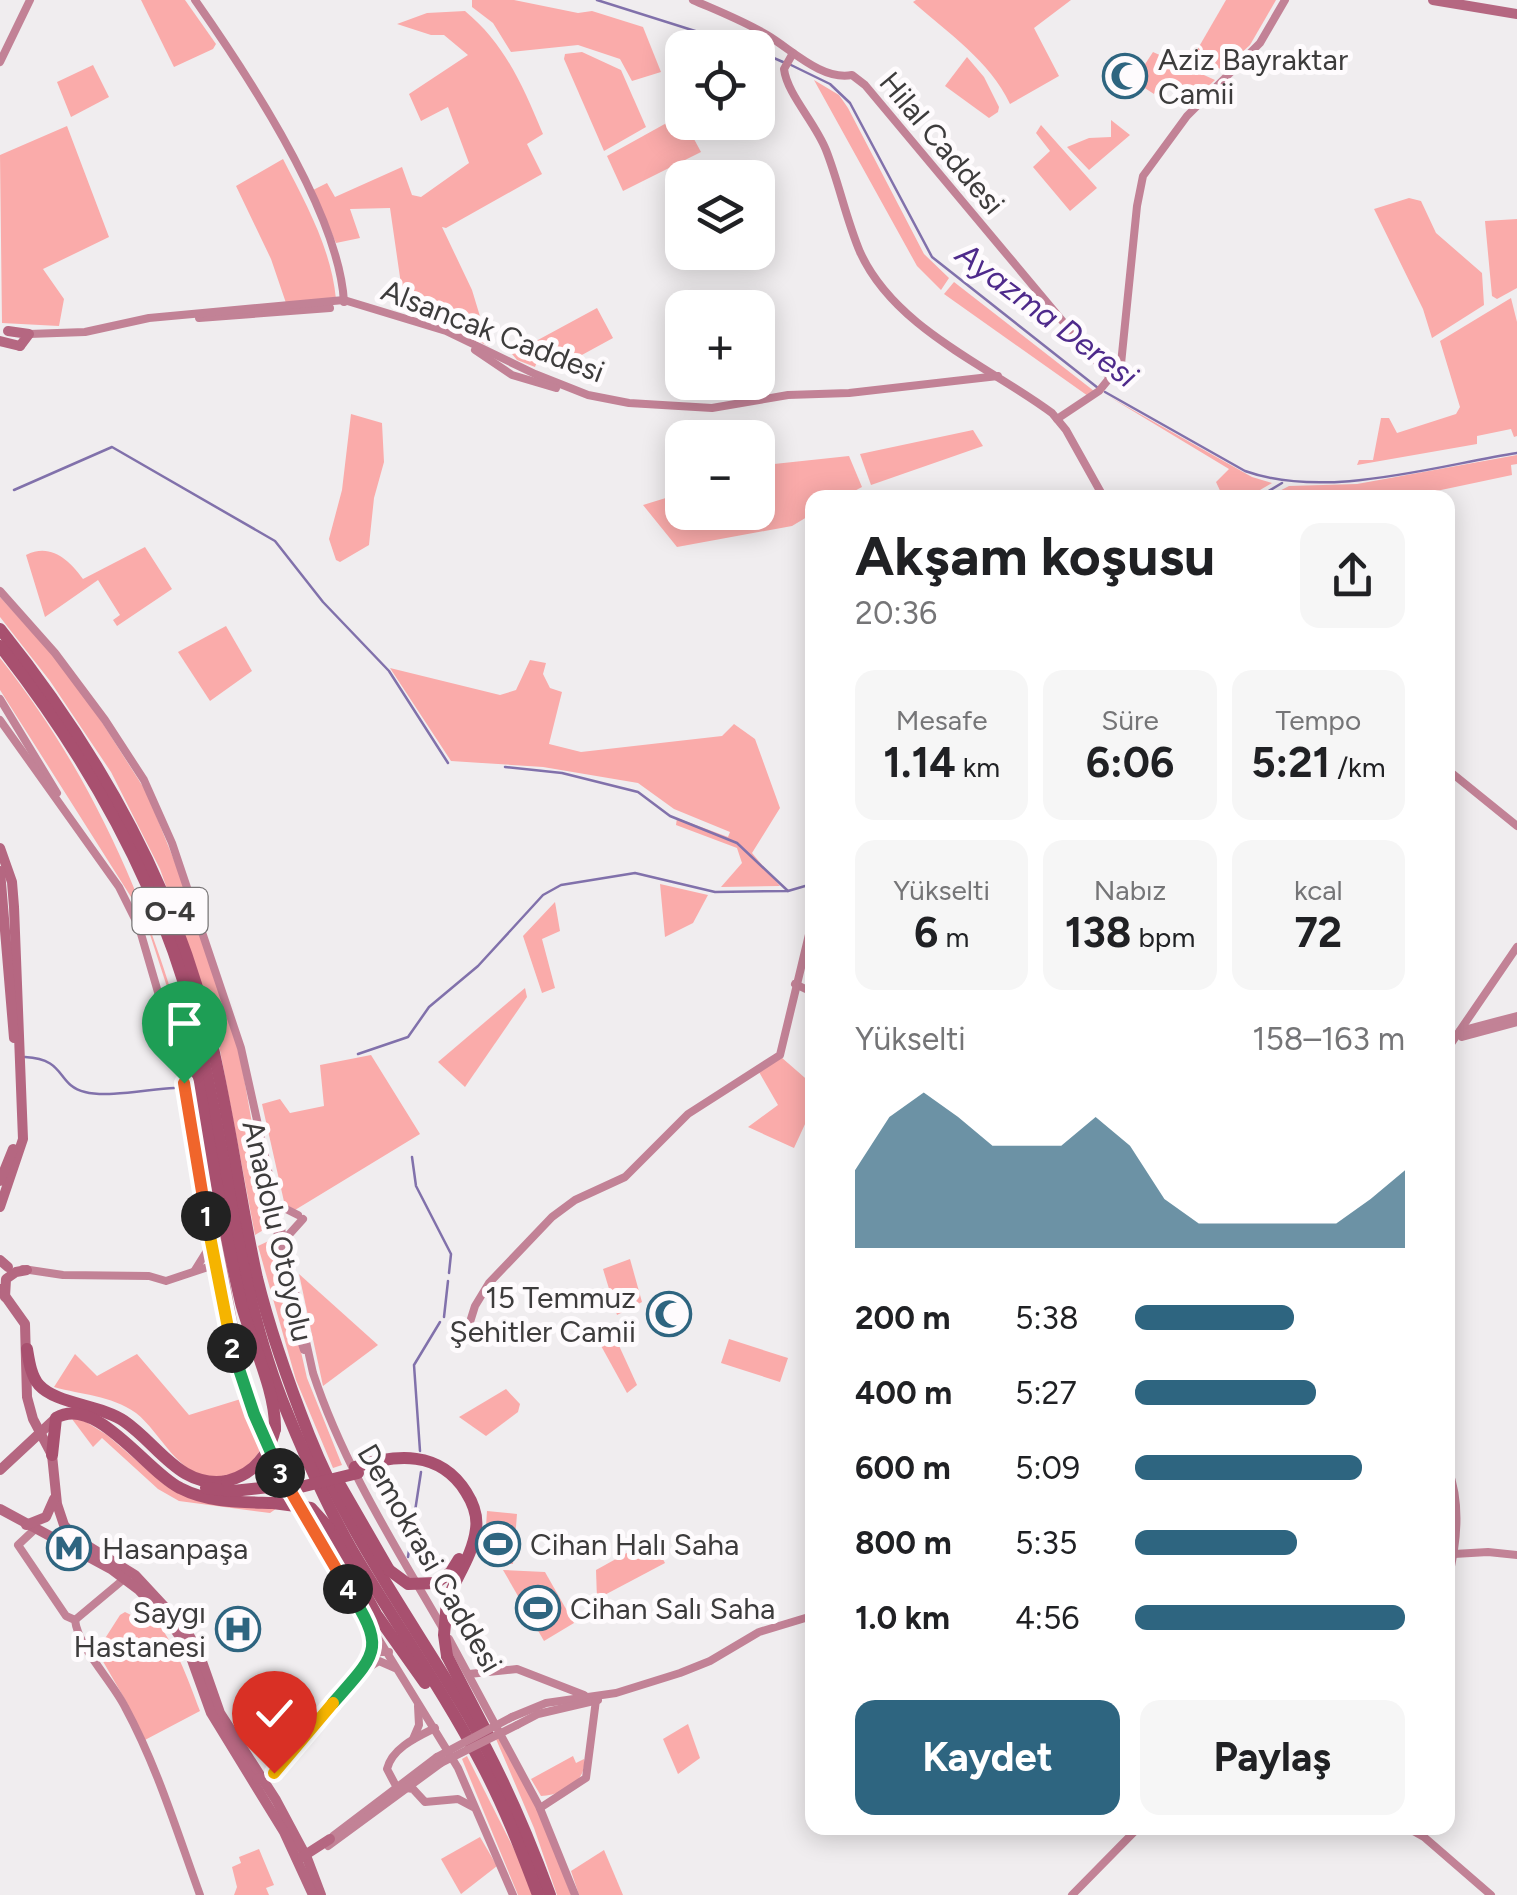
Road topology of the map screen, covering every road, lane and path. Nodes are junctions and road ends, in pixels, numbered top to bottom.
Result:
1 (30, 0) edge
2 (193, 0) edge
3 (694, 0) edge
4 (1282, 0) edge
5 (1433, 0) edge
6 (1475, 0) edge
7 (1517, 10) edge
8 (793, 52) junction
9 (0, 62) edge
10 (342, 303) junction
11 (4, 328) edge
12 (30, 334) junction
13 (0, 341) edge
14 (20, 346) junction
15 (514, 365) junction
16 (512, 375) junction
17 (998, 376) junction
18 (534, 378) junction
19 (1111, 379) junction
20 (1057, 419) junction
21 (1099, 490) edge
22 (0, 592) edge
23 (0, 628) edge
24 (0, 646) edge
25 (0, 698) edge
26 (0, 720) edge
27 (1455, 776) edge
28 (72, 820) junction
29 (1517, 826) edge
30 (0, 848) edge
31 (1, 880) edge
32 (805, 948) edge
33 (1517, 948) edge
34 (1517, 956) edge
35 (154, 977) junction
36 (795, 984) junction
37 (805, 989) edge
38 (1517, 1019) edge
39 (0, 1027) edge
40 (17, 1028) junction
41 (1463, 1033) junction
42 (1455, 1043) edge
43 (256, 1105) junction
44 (20, 1122) junction
45 (0, 1181) edge
46 (278, 1204) junction
47 (0, 1207) edge
48 (284, 1235) junction
49 (237, 1236) junction
50 (210, 1246) junction
51 (242, 1259) junction
52 (213, 1262) junction
53 (3, 1265) edge
54 (28, 1270) junction
55 (195, 1271) junction
56 (219, 1287) junction
57 (2, 1298) edge
58 (268, 1318) junction
59 (465, 1338) dead end
60 (27, 1343) junction
61 (313, 1373) junction
62 (56, 1418) junction
63 (269, 1431) junction
64 (40, 1434) junction
65 (52, 1455) junction
66 (0, 1470) edge
67 (356, 1470) junction
68 (180, 1472) junction
69 (56, 1488) junction
70 (277, 1494) junction
71 (1455, 1499) edge
72 (0, 1509) edge
73 (29, 1527) junction
74 (1455, 1528) edge
75 (1455, 1554) edge
76 (1517, 1556) edge
77 (124, 1579) junction
78 (75, 1620) junction
79 (805, 1620) edge
80 (370, 1623) junction
81 (183, 1633) junction
82 (387, 1650) junction
83 (452, 1656) junction
84 (369, 1659) junction
85 (485, 1672) junction
86 (401, 1673) junction
87 (356, 1675) junction
88 (470, 1676) junction
89 (560, 1687) junction
90 (480, 1692) junction
91 (415, 1697) junction
92 (565, 1700) junction
93 (589, 1700) junction
94 (514, 1721) junction
95 (435, 1728) junction
96 (413, 1739) junction
97 (442, 1740) junction
98 (439, 1760) junction
99 (460, 1772) junction
100 (274, 1773) joint
101 (417, 1780) junction
102 (260, 1781) junction
103 (402, 1787) junction
104 (468, 1790) junction
105 (533, 1793) junction
106 (452, 1797) junction
107 (556, 1799) junction
108 (540, 1807) junction
109 (477, 1810) junction
110 (549, 1826) junction
111 (1131, 1835) edge
112 (1418, 1835) edge
113 (1430, 1835) edge
114 (330, 1838) joint
115 (1429, 1842) junction
116 (520, 1847) junction
117 (300, 1854) junction
118 (200, 1895) edge
119 (312, 1895) edge
120 (321, 1895) edge
121 (512, 1895) edge
122 (538, 1895) edge
123 (551, 1895) edge
124 (575, 1895) edge
125 (1072, 1895) edge
126 (1491, 1895) edge

1 - 9 street
2 - 10 street
3 - 8 street, Hilal Caddesi
4 - 19 street
5 - 7 main road
6 - 7 main road
8 - 17 street
8 - 19 street, Hilal Caddesi
10 - 12 street, Alsancak Caddesi
10 - 15 street, Alsancak Caddesi
10 - 16 street, Alsancak Caddesi
11 - 12 main road
11 - 14 main road
12 - 14 main road
13 - 14 main road
15 - 16 street
15 - 18 street, Alsancak Caddesi
16 - 18 street, Alsancak Caddesi
17 - 18 street, Alsancak Caddesi
17 - 20 street
19 - 20 street
20 - 21 street
22 - 43 street
23 - 49 highway, Anadolu Otoyolu / O-4
24 - 49 highway, Anadolu Otoyolu / O-4
25 - 28 street
26 - 28 street
27 - 29 street
28 - 35 street
30 - 40 main road
31 - 40 main road
32 - 36 street
33 - 41 street
34 - 41 street
35 - 50 street
35 - 63 street
36 - 37 street
36 - 59 street
38 - 41 street
39 - 40 street
40 - 44 main road
41 - 42 street
43 - 46 street, Demokrasi Caddesi
43 - 61 street
44 - 45 main road
44 - 47 main road
46 - 48 street, Demokrasi Caddesi
46 - 48 street
48 - 61 street, Demokrasi Caddesi
49 - 51 highway, Anadolu Otoyolu / O-4
50 - 52 street
50 - 55 street
51 - 58 highway, Anadolu Otoyolu / O-4
51 - 63 highway
51 - 116 highway, Anadolu Otoyolu / O-4
52 - 55 street
52 - 56 street
53 - 54 street
54 - 55 street
54 - 57 main road
55 - 56 street
56 - 63 street
57 - 60 main road
58 - 67 highway, bridge
58 - 123 highway, Anadolu Otoyolu / O-4
60 - 64 main road
60 - 68 highway
61 - 83 street, Demokrasi Caddesi
62 - 64 main road
62 - 65 highway
62 - 70 highway
63 - 68 highway, bridge
63 - 80 street
64 - 65 main road
64 - 66 main road
65 - 69 main road
67 - 70 highway, bridge
67 - 83 highway, bridge
68 - 70 highway
69 - 73 main road
69 - 81 main road
70 - 116 highway, bridge
71 - 74 street
72 - 73 main road
73 - 77 main road
73 - 78 street
75 - 76 street
77 - 78 street
77 - 81 main road
78 - 118 street
79 - 93 street
80 - 82 street
80 - 84 street
81 - 102 main road
82 - 84 street
82 - 86 street
82 - 95 street
83 - 85 street
83 - 88 street, Demokrasi Caddesi
83 - 123 highway
84 - 87 street
85 - 88 street
85 - 89 street
85 - 90 street
86 - 87 street
86 - 91 street
87 - 100 street
88 - 90 street, Demokrasi Caddesi
89 - 92 street
89 - 93 street
90 - 105 street, Demokrasi Caddesi
91 - 95 street
91 - 96 street
92 - 93 street
92 - 94 street
93 - 94 street
93 - 107 street
94 - 98 street, bridge
95 - 96 street
95 - 97 street
96 - 97 street
96 - 103 street
97 - 99 street
98 - 101 street
98 - 103 street
99 - 104 street
99 - 106 street
100 - 102 main road
101 - 103 street
101 - 106 street
102 - 117 main road
102 - 117 main road
103 - 106 street
103 - 114 street
103 - 117 street
104 - 106 street
104 - 109 street
105 - 107 street
105 - 108 street, Demokrasi Caddesi
106 - 109 street
107 - 108 street
107 - 110 street
108 - 110 street, Demokrasi Caddesi
109 - 121 street
110 - 124 street, Demokrasi Caddesi
111 - 125 street
112 - 115 street
113 - 115 street
114 - 117 main road
115 - 126 street
116 - 122 highway, Anadolu Otoyolu / O-4
117 - 119 main road
117 - 120 main road

